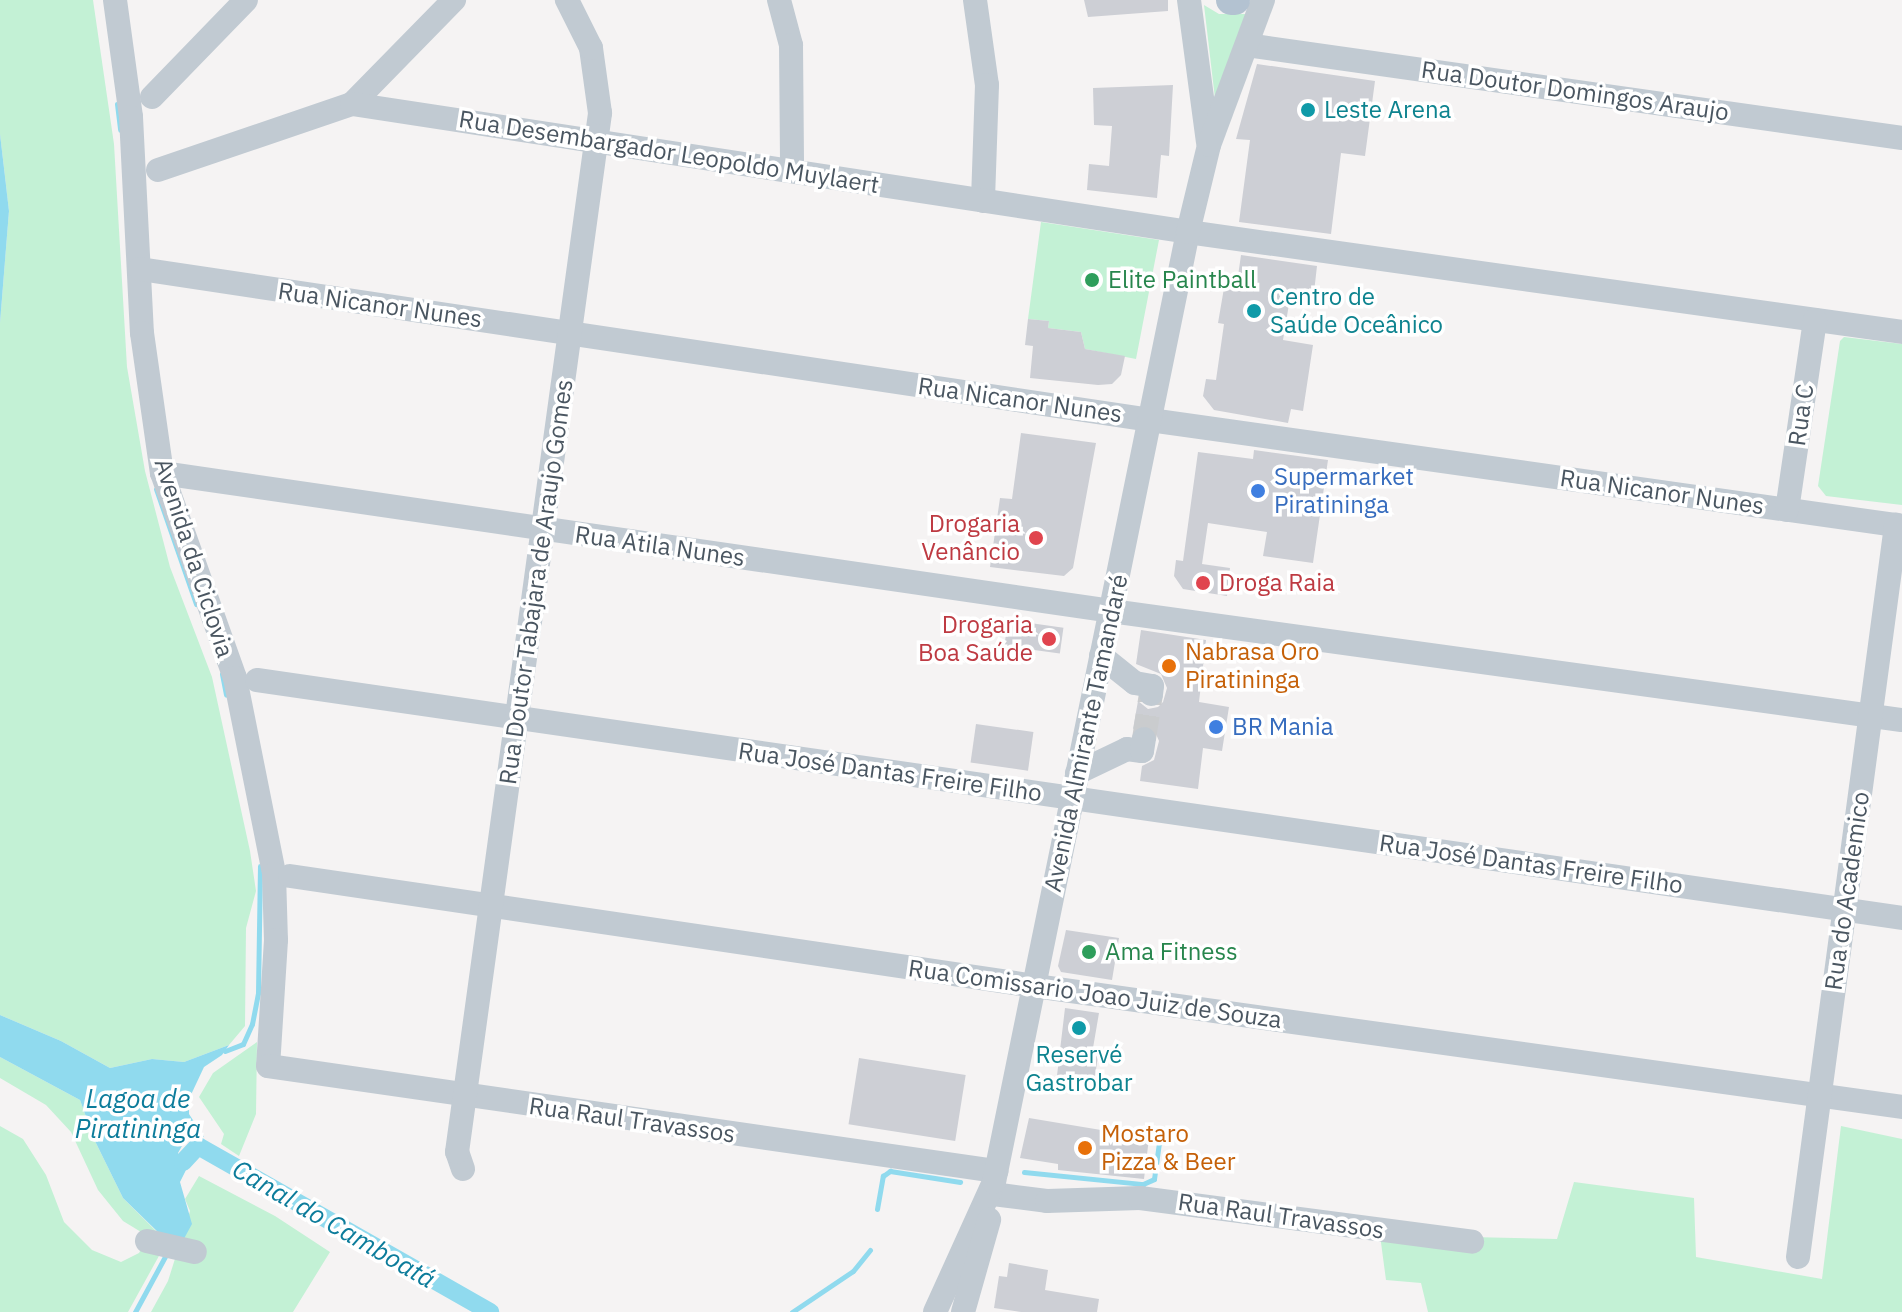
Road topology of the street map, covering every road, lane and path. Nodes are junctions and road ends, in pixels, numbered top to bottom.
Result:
1 (115, 0) edge
2 (246, 0) edge
3 (454, 0) edge
4 (567, 0) edge
5 (779, 0) edge
6 (975, 0) edge
7 (1189, 0) edge
8 (1263, 0) edge
9 (1247, 45) junction
10 (152, 97) dead end
11 (352, 104) junction
12 (1902, 138) edge
13 (596, 141) junction
14 (1209, 145) junction
15 (158, 170) dead end
16 (792, 171) junction
17 (983, 201) junction
18 (1188, 232) junction
19 (140, 269) junction
20 (1815, 320) junction
21 (1902, 332) edge
22 (570, 333) junction
23 (1150, 420) junction
24 (162, 473) junction
25 (1787, 510) junction
26 (1899, 526) edge
27 (543, 528) junction
28 (1111, 611) junction
29 (1101, 656) junction
30 (257, 680) dead end
31 (1151, 694) dead end
32 (1871, 715) junction
33 (517, 718) junction
34 (1902, 720) edge
35 (1144, 739) dead end
36 (1077, 773) junction
37 (1072, 798) junction
38 (290, 876) dead end
39 (491, 906) junction
40 (1845, 909) junction
41 (1902, 918) edge
42 (1035, 986) junction
43 (268, 1066) joint
44 (1820, 1095) junction
45 (465, 1096) junction
46 (1902, 1107) edge
47 (463, 1169) dead end
48 (994, 1182) junction
49 (1472, 1242) dead end
50 (1798, 1257) dead end
51 (918, 1312) edge
52 (935, 1312) edge
53 (963, 1312) edge

1 - 19 street, Avenida da Ciclovia
2 - 10 street
3 - 11 street
4 - 13 street, Rua Doutor Tabajara de Araujo Gomes
5 - 16 street
6 - 17 street
7 - 14 street, Avenida Almirante Tamandaré
8 - 9 street, Avenida Almirante Tamandaré
9 - 12 street, Rua Doutor Domingos Araujo
9 - 14 street, Avenida Almirante Tamandaré
11 - 13 street, Rua Desembargador Leopoldo Muylaert
11 - 15 street, Rua Desembargador Leopoldo Muylaert
13 - 16 street, Rua Desembargador Leopoldo Muylaert
13 - 22 street, Rua Doutor Tabajara de Araujo Gomes
14 - 18 street, Avenida Almirante Tamandaré
16 - 17 street, Rua Desembargador Leopoldo Muylaert
17 - 18 street, Rua Desembargador Leopoldo Muylaert
18 - 20 street, Rua Desembargador Leopoldo Muylaert
18 - 23 street, Avenida Almirante Tamandaré
19 - 22 street, Rua Nicanor Nunes
19 - 24 street, Avenida da Ciclovia
20 - 21 street, Rua Desembargador Leopoldo Muylaert
20 - 25 street, Rua C
22 - 23 street, Rua Nicanor Nunes
22 - 27 street, Rua Doutor Tabajara de Araujo Gomes
23 - 25 street, Rua Nicanor Nunes
23 - 28 street, Avenida Almirante Tamandaré
24 - 27 street, Rua Atila Nunes
24 - 43 street, Avenida da Ciclovia
25 - 26 street, Rua Nicanor Nunes
26 - 32 street, Rua do Academico
27 - 28 street, Rua Atila Nunes
27 - 33 street, Rua Doutor Tabajara de Araujo Gomes
28 - 29 street, Avenida Almirante Tamandaré
28 - 32 street
29 - 31 street
29 - 36 street, Avenida Almirante Tamandaré
30 - 33 street, Rua José Dantas Freire Filho
32 - 34 street
32 - 40 street, Rua do Academico
33 - 37 street, Rua José Dantas Freire Filho
33 - 39 street, Rua Doutor Tabajara de Araujo Gomes
35 - 36 street
36 - 37 street, Avenida Almirante Tamandaré
37 - 40 street, Rua José Dantas Freire Filho
37 - 42 street, Avenida Almirante Tamandaré
38 - 39 street, Rua Comissario Joao Juiz de Souza
39 - 42 street, Rua Comissario Joao Juiz de Souza
39 - 45 street, Rua Doutor Tabajara de Araujo Gomes
40 - 41 street, Rua José Dantas Freire Filho
40 - 44 street, Rua do Academico
42 - 44 street, Rua Comissario Joao Juiz de Souza
42 - 48 street, Avenida Almirante Tamandaré
43 - 45 street, Rua Raul Travassos
44 - 46 street, Rua Comissario Joao Juiz de Souza
44 - 50 street, Rua do Academico
45 - 47 street, Rua Doutor Tabajara de Araujo Gomes
45 - 48 street, Rua Raul Travassos
48 - 49 street, Rua Raul Travassos
48 - 51 street
48 - 52 street, Avenida Almirante Tamandaré
48 - 53 street

